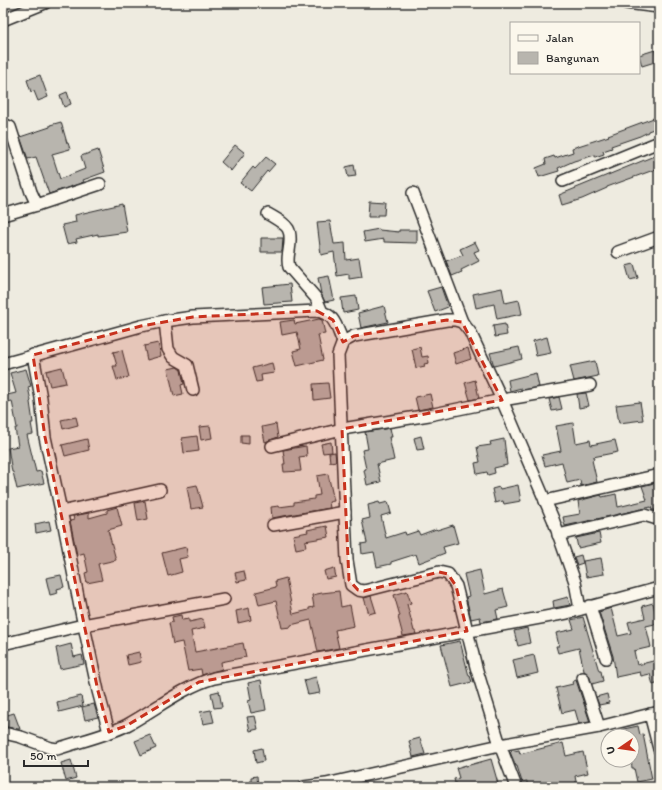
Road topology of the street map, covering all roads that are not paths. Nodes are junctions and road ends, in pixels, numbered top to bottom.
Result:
1 (45, 3) edge
2 (626, 3) edge
3 (659, 7) edge
4 (3, 20) edge
5 (3, 124) edge
6 (659, 142) edge
7 (563, 181) dead end
8 (100, 184) dead end
9 (413, 193) dead end
10 (38, 205) junction
11 (268, 214) dead end
12 (3, 215) edge
13 (659, 237) edge
14 (618, 252) dead end
15 (322, 312) junction
16 (165, 321) junction
17 (462, 322) junction
18 (343, 342) junction
19 (33, 355) junction
20 (3, 364) edge
21 (590, 385) dead end
22 (193, 390) dead end
23 (502, 400) junction
24 (342, 429) junction
25 (272, 446) dead end
26 (659, 475) edge
27 (160, 490) dead end
28 (545, 501) junction
29 (61, 512) junction
30 (345, 512) junction
31 (659, 517) edge
32 (273, 525) dead end
33 (558, 535) junction
34 (659, 588) edge
35 (224, 599) dead end
36 (585, 608) junction
37 (83, 625) junction
38 (467, 631) junction
39 (3, 644) edge
40 (606, 658) dead end
41 (583, 678) dead end
42 (655, 713) edge
43 (599, 727) junction
44 (109, 732) junction
45 (8, 734) dead end
46 (500, 745) junction
47 (659, 749) edge
48 (304, 787) edge
49 (516, 787) edge

1 - 4 street
2 - 3 street
5 - 10 street
6 - 7 street
8 - 10 street
9 - 17 street
10 - 12 street
11 - 15 street
13 - 14 street
15 - 16 street
15 - 18 street
16 - 19 street
16 - 22 street
17 - 18 street
17 - 23 street
18 - 24 street
19 - 20 street
19 - 29 street
21 - 23 street
23 - 24 street
23 - 28 street
24 - 25 street
24 - 30 street
26 - 28 street
27 - 29 street
28 - 33 street
29 - 37 street
30 - 32 street
30 - 38 street
31 - 33 street
33 - 36 street
34 - 36 street
35 - 37 street
36 - 38 street
36 - 40 street
37 - 39 street
37 - 44 street
38 - 44 street
38 - 46 street
41 - 43 street
42 - 43 street
42 - 47 street
43 - 46 street
44 - 45 street
46 - 48 street
46 - 49 street

